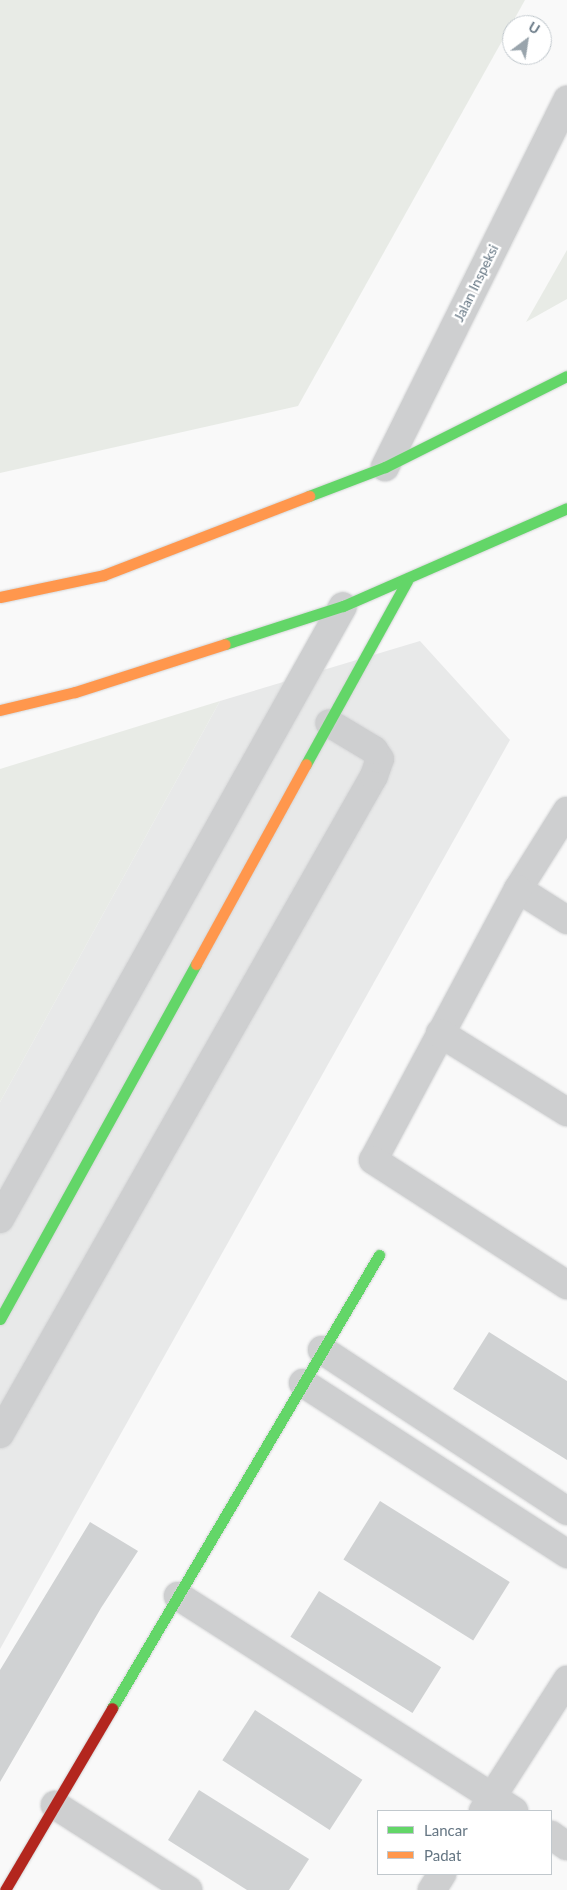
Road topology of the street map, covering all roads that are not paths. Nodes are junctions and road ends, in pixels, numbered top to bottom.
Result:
1 (567, 100) edge
2 (567, 376) edge
3 (385, 467) junction
4 (567, 508) edge
5 (407, 581) junction
6 (0, 597) edge
7 (343, 606) junction
8 (0, 710) edge
9 (329, 723) junction
10 (567, 811) edge
11 (518, 889) junction
12 (567, 920) edge
13 (440, 1033) junction
14 (567, 1112) edge
15 (0, 1219) edge
16 (379, 1254) dead end
17 (567, 1285) edge
18 (0, 1318) edge
19 (322, 1350) junction
20 (303, 1383) junction
21 (0, 1434) edge
22 (567, 1511) edge
23 (567, 1554) edge
24 (178, 1596) junction
25 (567, 1680) edge
26 (55, 1805) junction
27 (496, 1807) edge
28 (552, 1836) edge
29 (567, 1846) edge
30 (441, 1875) edge
31 (5, 1890) edge
32 (188, 1890) edge
33 (432, 1890) edge

1 - 3 street, Jalan Inspeksi
2 - 3 street
3 - 6 street
4 - 5 street
5 - 7 street
5 - 9 street
7 - 8 street
7 - 15 street
9 - 18 street
9 - 21 street
10 - 11 street
11 - 12 street
11 - 13 street
13 - 14 street
13 - 17 street
16 - 19 street
19 - 20 street
19 - 22 street
20 - 23 street
20 - 24 street
24 - 26 street
24 - 27 street
25 - 27 street
26 - 31 street
26 - 32 street
28 - 29 street
30 - 33 street

